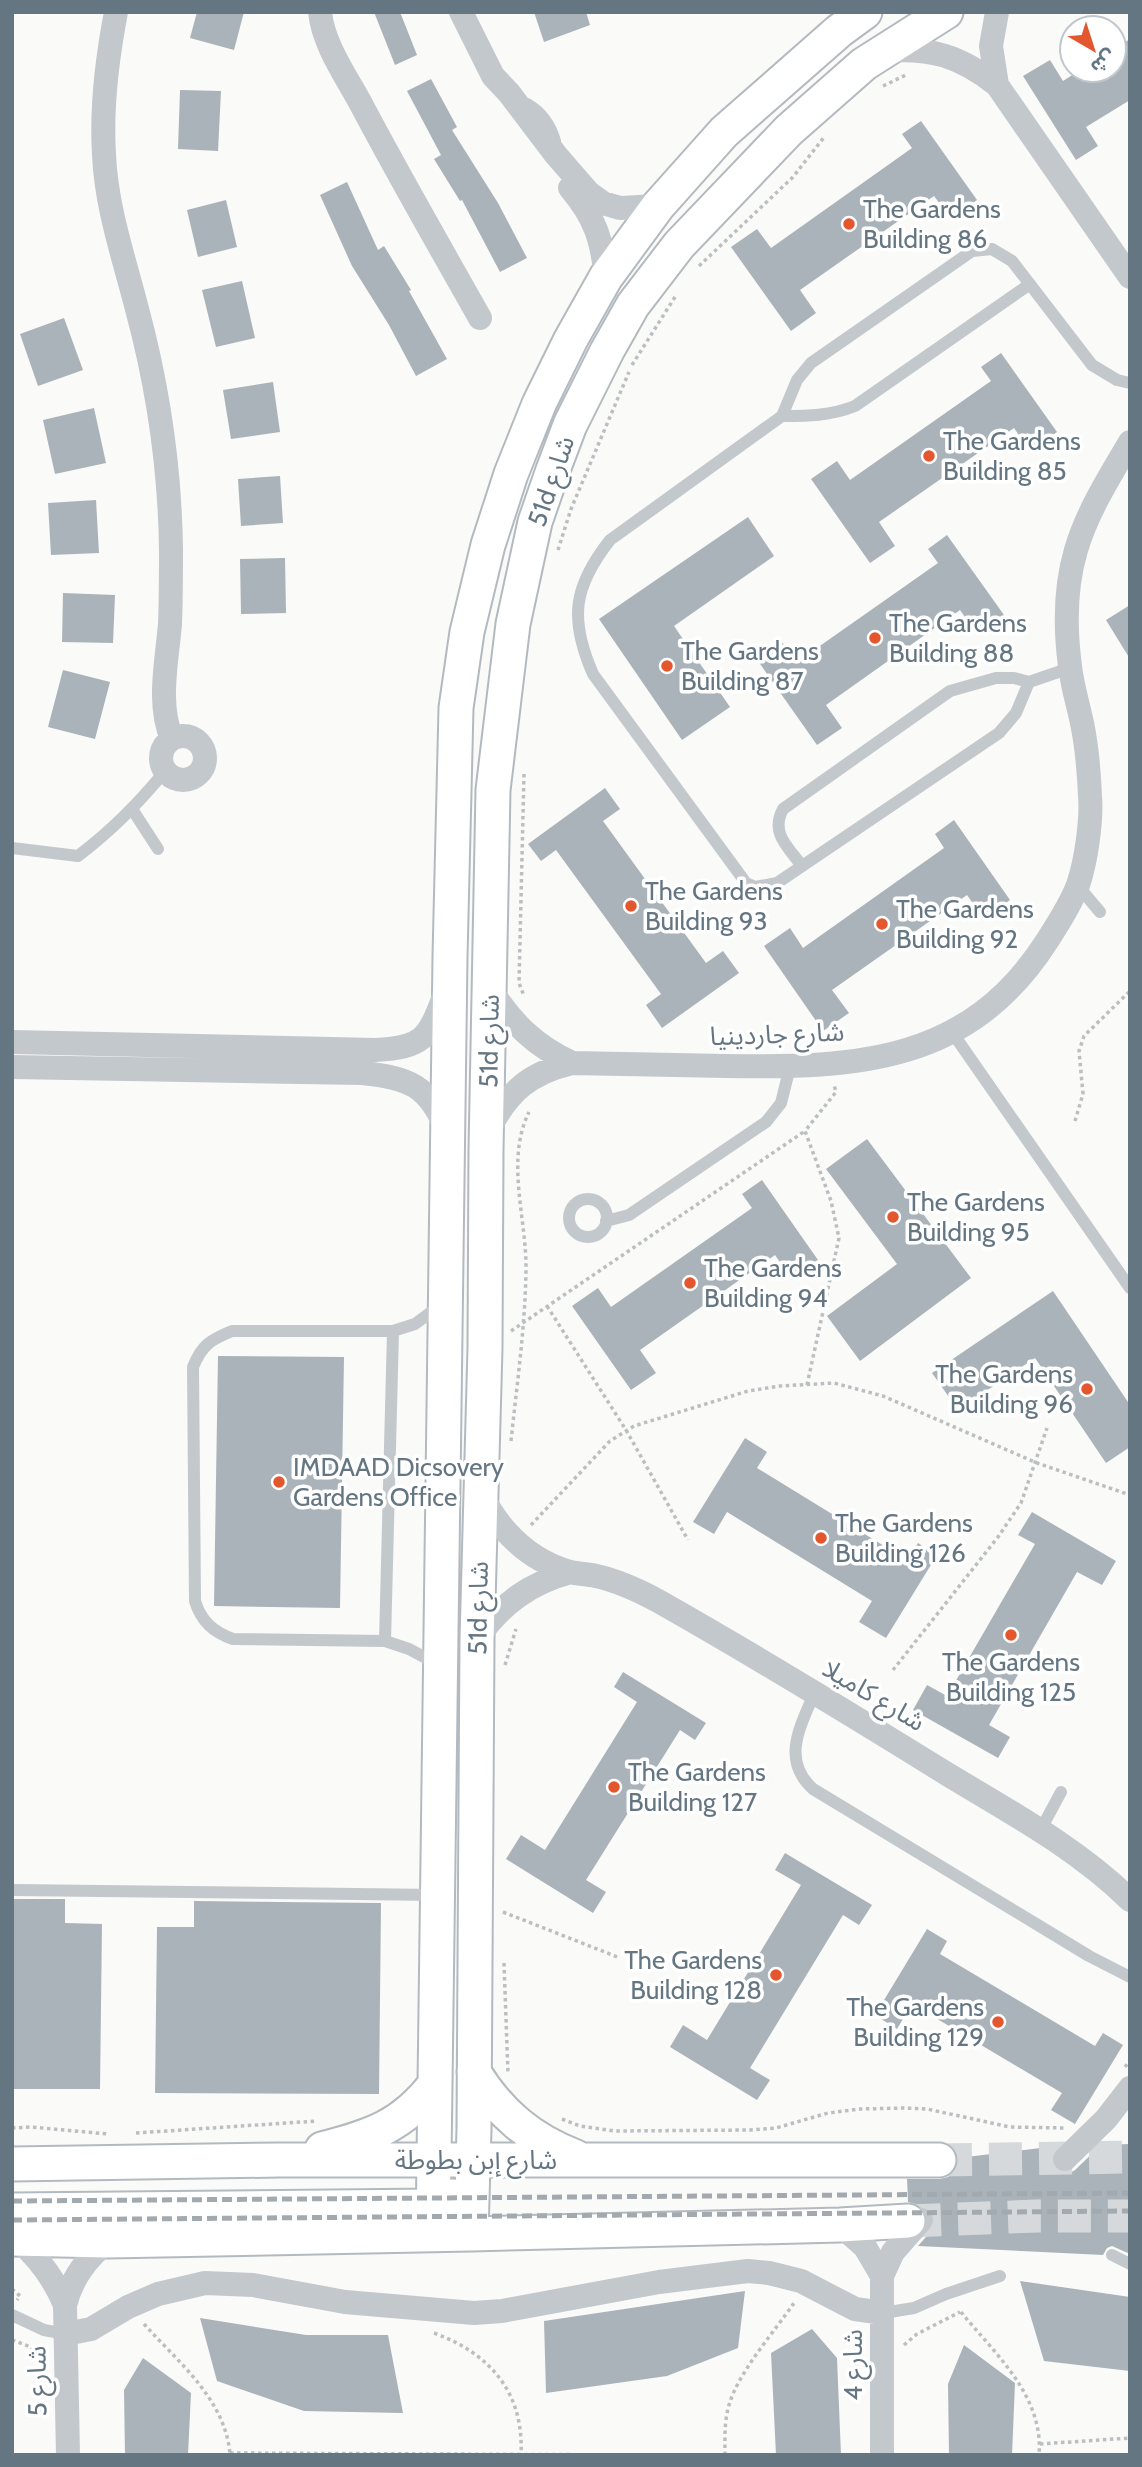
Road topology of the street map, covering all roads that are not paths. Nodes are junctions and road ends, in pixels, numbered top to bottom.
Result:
1 (116, 12) edge
2 (320, 12) edge
3 (461, 12) edge
4 (865, 12) edge
5 (946, 12) edge
6 (997, 12) edge
7 (883, 51) junction
8 (492, 76) junction
9 (997, 85) junction
10 (740, 116) junction
11 (717, 204) junction
12 (658, 206) junction
13 (1125, 261) edge
14 (606, 277) junction
15 (1030, 284) junction
16 (480, 318) dead end
17 (1130, 383) edge
18 (782, 416) junction
19 (1130, 442) edge
20 (1070, 668) junction
21 (1029, 682) junction
22 (172, 739) junction
23 (165, 771) junction
24 (132, 809) junction
25 (12, 848) edge
26 (158, 849) dead end
27 (802, 866) junction
28 (1078, 886) junction
29 (1100, 912) dead end
30 (450, 981) junction
31 (490, 989) junction
32 (952, 1032) junction
33 (12, 1042) edge
34 (572, 1063) junction
35 (12, 1067) edge
36 (790, 1067) junction
37 (488, 1131) junction
38 (447, 1132) junction
39 (606, 1221) dead end
40 (1130, 1288) edge
41 (445, 1302) junction
42 (393, 1331) junction
43 (481, 1494) junction
44 (571, 1572) junction
45 (477, 1639) junction
46 (385, 1641) junction
47 (439, 1665) junction
48 (814, 1694) junction
49 (1061, 1792) dead end
50 (1040, 1831) junction
51 (12, 1890) edge
52 (437, 1895) junction
53 (1130, 1900) edge
54 (1130, 1977) edge
55 (474, 2072) junction
56 (1126, 2079) edge
57 (435, 2084) junction
58 (1065, 2158) dead end
59 (279, 2160) junction
60 (585, 2160) junction
61 (757, 2160) junction
62 (434, 2161) junction
63 (939, 2161) tunnel mouth
64 (12, 2164) edge
65 (473, 2176) junction
66 (433, 2220) junction
67 (915, 2220) joint
68 (840, 2225) junction
69 (14, 2230) edge
70 (471, 2234) junction
71 (107, 2241) junction
72 (1112, 2255) dead end
73 (1130, 2264) edge
74 (881, 2276) junction
75 (1000, 2276) dead end
76 (65, 2305) junction
77 (883, 2314) junction
78 (12, 2315) edge
79 (66, 2334) junction
80 (68, 2455) edge
81 (882, 2455) edge

1 - 22 street
2 - 16 street
3 - 8 street
4 - 10 street, 51d شارع
5 - 7 street, 51d شارع
6 - 9 street
7 - 9 street
7 - 11 street, 51d شارع
8 - 12 street
8 - 14 street
9 - 13 street
10 - 11 street
10 - 12 street, 51d شارع
11 - 31 street, 51d شارع
12 - 14 street, 51d شارع
14 - 30 street, 51d شارع
15 - 17 lane
15 - 18 lane
15 - 18 lane
18 - 27 lane
19 - 20 street, شارع جاردينيا
20 - 21 lane
20 - 28 street, شارع جاردينيا
21 - 27 lane
21 - 27 lane
22 - 23 street
22 - 23 street
23 - 24 lane
24 - 25 lane
24 - 26 lane
28 - 29 lane
28 - 32 street, شارع جاردينيا
30 - 33 street
30 - 38 street, 51d شارع
31 - 34 street, شارع جاردينيا
31 - 37 street, 51d شارع
32 - 36 street, شارع جاردينيا
32 - 40 lane
34 - 36 street, شارع جاردينيا
34 - 37 street, شارع جاردينيا
35 - 38 street
36 - 39 lane
37 - 43 street, 51d شارع
38 - 41 street, 51d شارع
41 - 42 lane
41 - 47 street, 51d شارع
42 - 46 lane
42 - 46 lane
43 - 44 street, شارع كاميلا
43 - 45 street, 51d شارع
44 - 45 street
44 - 48 street, شارع كاميلا
45 - 55 street, 51d شارع
46 - 47 lane
47 - 52 street, 51d شارع
48 - 50 street, شارع كاميلا
48 - 54 lane
49 - 50 lane
50 - 53 street, شارع كاميلا
51 - 52 lane
52 - 57 street, 51d شارع
55 - 60 street
55 - 65 street, 51d شارع
56 - 58 street
57 - 59 street
57 - 62 street, 51d شارع
59 - 62 street, شارع إبن بطوطة
59 - 64 street, شارع إبن بطوطة
60 - 61 street, شارع إبن بطوطة
60 - 65 street, شارع إبن بطوطة
61 - 63 street, شارع إبن بطوطة
61 - 65 street
62 - 65 street, شارع إبن بطوطة
62 - 66 street, 51d شارع
65 - 66 street
65 - 70 street, 51d شارع
66 - 69 street
66 - 70 street
66 - 71 street
67 - 68 street
67 - 74 street
68 - 70 street
68 - 74 street, شارع 4
69 - 71 street
69 - 76 street, شارع 5
71 - 76 street, شارع 5
72 - 73 lane
74 - 77 street, شارع 4
75 - 77 lane
76 - 79 street, شارع 5
77 - 79 street
77 - 81 street, شارع 4
78 - 79 lane
79 - 80 street, شارع 5

